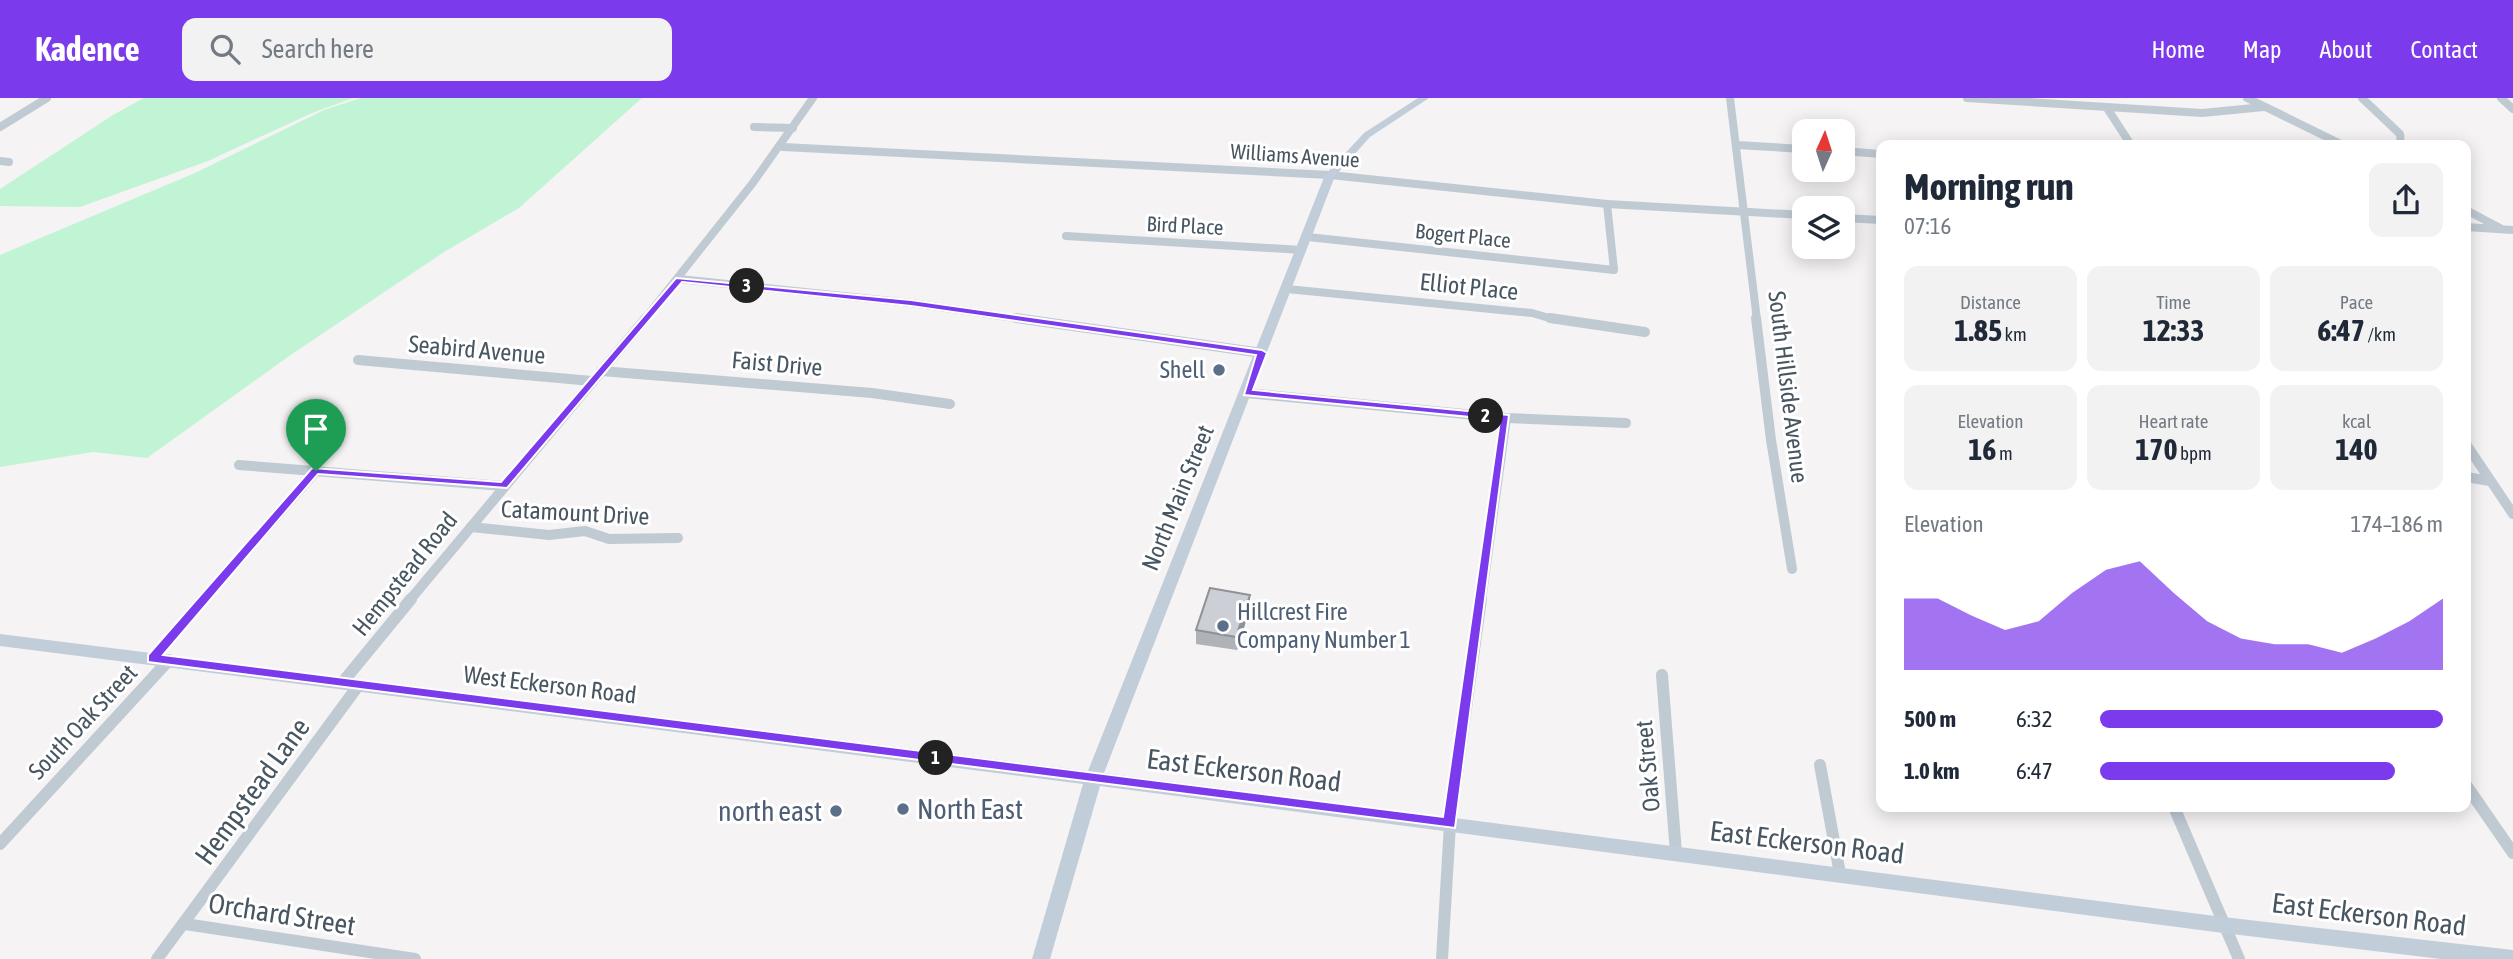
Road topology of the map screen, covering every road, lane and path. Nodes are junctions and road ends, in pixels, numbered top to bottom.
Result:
1 (47, 98) edge
2 (813, 98) edge
3 (1424, 98) edge
4 (1730, 98) edge
5 (1967, 98) edge
6 (2247, 98) edge
7 (2362, 98) edge
8 (2501, 98) edge
9 (2264, 107) junction
10 (2107, 108) junction
11 (2513, 108) edge
12 (0, 127) edge
13 (754, 127) dead end
14 (793, 128) junction
15 (2128, 140) edge
16 (2333, 140) edge
17 (2402, 140) edge
18 (1737, 145) junction
19 (783, 147) junction
20 (1792, 148) edge
21 (1855, 152) edge
22 (1876, 154) edge
23 (1330, 175) junction
24 (1607, 204) junction
25 (1745, 211) junction
26 (2471, 213) edge
27 (1792, 214) edge
28 (1855, 219) edge
29 (1876, 221) edge
30 (2471, 228) edge
31 (2503, 229) junction
32 (2513, 230) edge
33 (1066, 236) dead end
34 (1308, 237) junction
35 (1302, 250) junction
36 (679, 279) junction
37 (1287, 289) junction
38 (1645, 331) dead end
39 (1262, 353) junction
40 (358, 360) dead end
41 (601, 371) junction
42 (592, 381) junction
43 (1247, 393) junction
44 (950, 404) dead end
45 (1506, 418) junction
46 (1626, 423) dead end
47 (2471, 452) edge
48 (239, 465) dead end
49 (316, 471) junction
50 (2471, 478) edge
51 (2490, 481) junction
52 (503, 486) junction
53 (2513, 514) edge
54 (471, 527) junction
55 (678, 538) dead end
56 (1792, 569) dead end
57 (0, 640) edge
58 (161, 659) junction
59 (1662, 675) dead end
60 (350, 685) junction
61 (1820, 765) dead end
62 (1093, 780) junction
63 (2471, 792) edge
64 (2176, 812) edge
65 (1450, 824) junction
66 (0, 844) edge
67 (1676, 853) junction
68 (2513, 853) edge
69 (1840, 874) junction
70 (185, 924) junction
71 (2223, 925) junction
72 (2470, 956) edge
73 (2513, 958) edge
74 (157, 959) edge
75 (415, 959) edge
76 (1041, 959) edge
77 (1442, 959) edge
78 (2239, 959) edge

1 - 12 street
2 - 14 street, Hempstead Road
3 - 23 street, North Main Street
4 - 18 street, South Hillside Avenue
5 - 10 street
6 - 9 street
7 - 17 street
8 - 11 street
9 - 10 street
9 - 16 street
10 - 15 street
13 - 14 street
14 - 19 street, Hempstead Road
18 - 20 street
18 - 25 street, South Hillside Avenue
19 - 23 street, Williams Avenue
19 - 36 street, Hempstead Road
21 - 22 street
23 - 24 street, Williams Avenue
23 - 34 street, North Main Street
24 - 25 street, Williams Avenue
24 - 34 street, Bogert Place
25 - 27 street, Williams Avenue
25 - 56 street, South Hillside Avenue
26 - 31 street
28 - 29 street
30 - 31 street
31 - 32 street
33 - 35 street, Bird Place
34 - 35 street, North Main Street
35 - 37 street, North Main Street
36 - 39 street
36 - 41 street, Hempstead Road
37 - 38 street, Elliot Place
37 - 39 street, North Main Street
39 - 43 street, North Main Street
40 - 42 street, Seabird Avenue
41 - 42 street, Hempstead Road
41 - 44 street, Faist Drive
42 - 52 street, Hempstead Road
43 - 45 street
43 - 62 street, North Main Street
45 - 46 street
45 - 65 street
47 - 51 street
48 - 49 street
49 - 52 street
49 - 58 street, South Oak Street
50 - 51 street
51 - 53 street
52 - 54 street, Hempstead Road
54 - 55 street, Catamount Drive
54 - 60 street, Hempstead Road
57 - 58 street, West Eckerson Road
58 - 60 street, West Eckerson Road
58 - 66 street, South Oak Street
59 - 67 street, Oak Street
60 - 62 street, West Eckerson Road
60 - 70 street, Hempstead Lane
61 - 69 street
62 - 65 street, East Eckerson Road
62 - 76 street, North Main Street
63 - 68 street
64 - 71 street
65 - 67 street, East Eckerson Road
65 - 77 street
67 - 69 street, East Eckerson Road
69 - 71 street, East Eckerson Road
70 - 74 street, Orchard Street
70 - 75 street, Orchard Street
71 - 72 street, East Eckerson Road
71 - 78 street
72 - 73 street, East Eckerson Road

